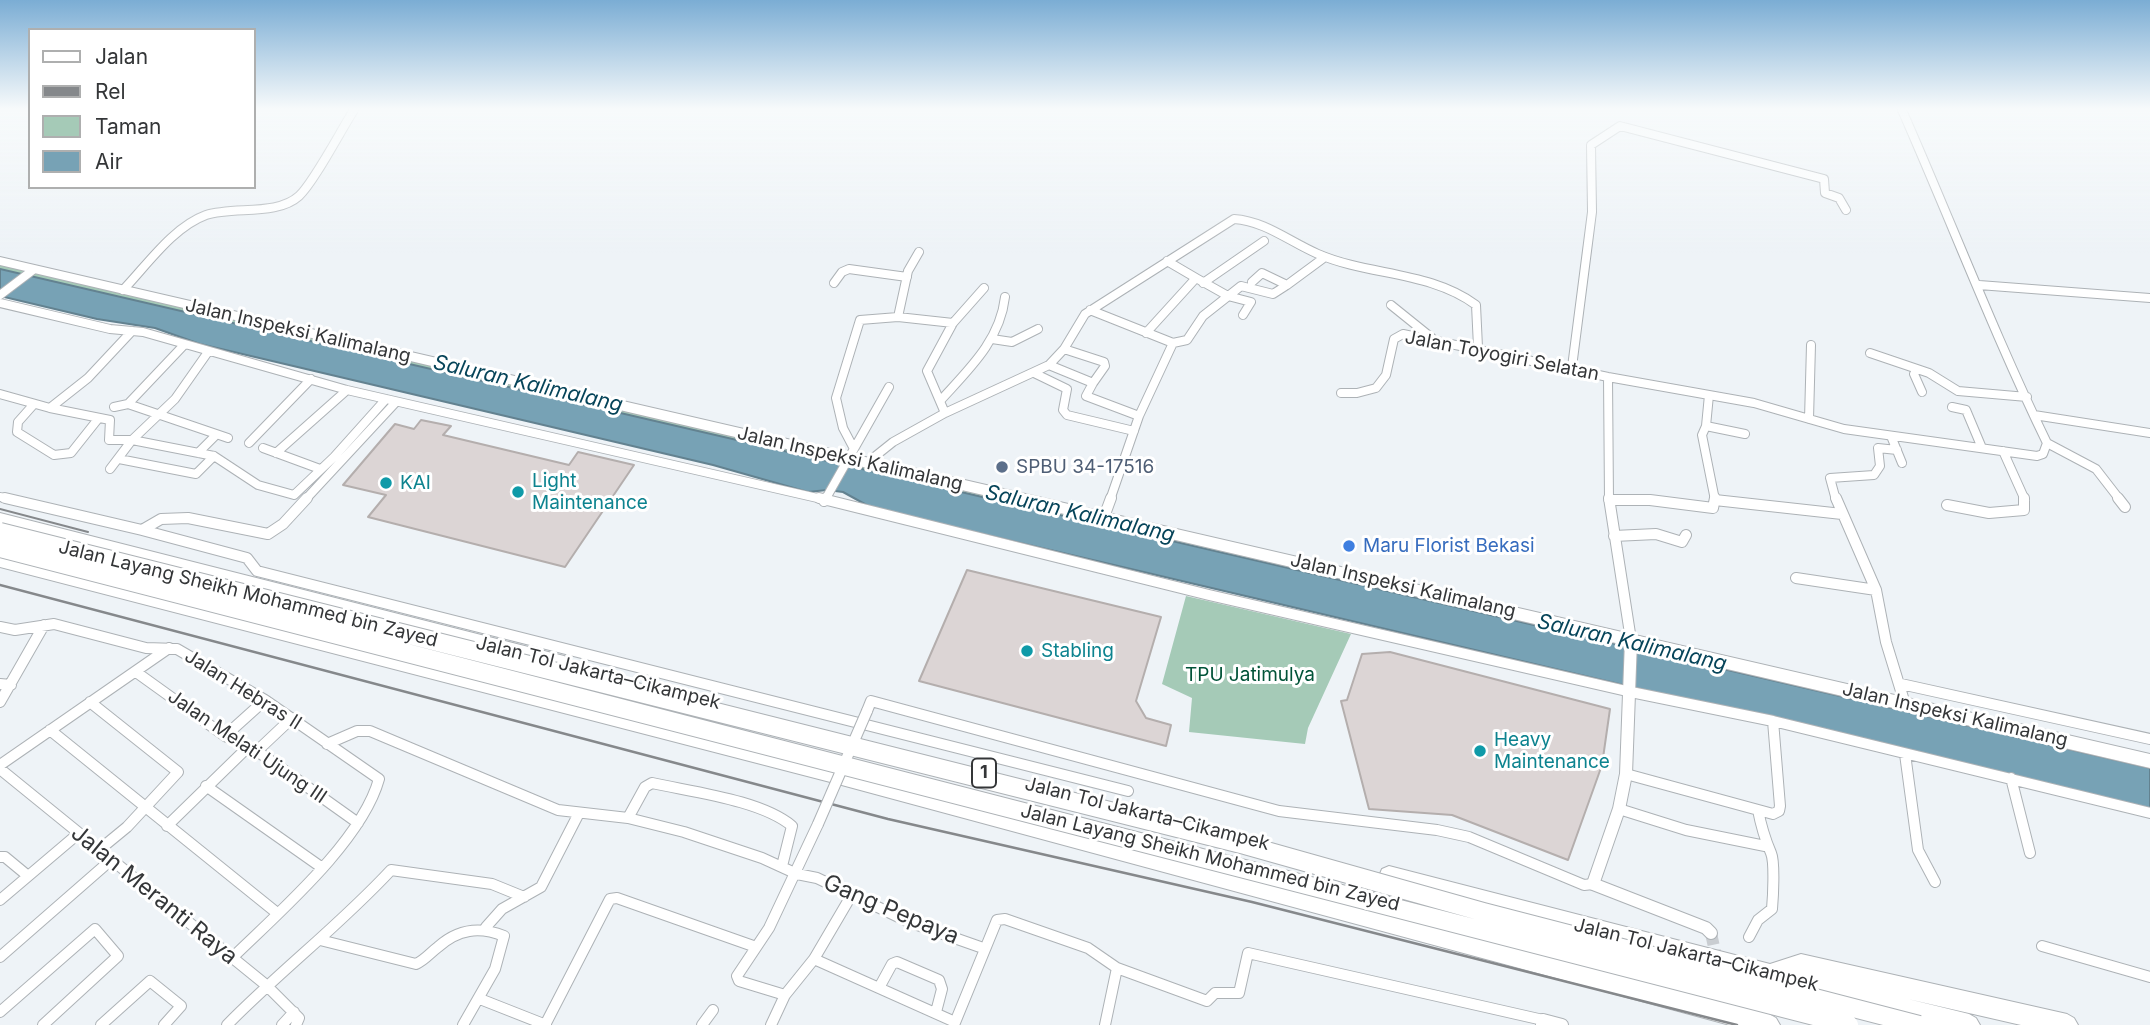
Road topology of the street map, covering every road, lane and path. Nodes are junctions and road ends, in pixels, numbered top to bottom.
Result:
1 (322, 158) edge
2 (1590, 158) edge
3 (1743, 158) edge
4 (1923, 158) edge
5 (1846, 210) dead end
6 (1264, 241) dead end
7 (919, 252) dead end
8 (1325, 257) junction
9 (0, 261) edge
10 (1167, 261) junction
11 (31, 271) junction
12 (907, 277) junction
13 (1200, 281) junction
14 (1252, 282) dead end
15 (834, 283) dead end
16 (1287, 285) junction
17 (1979, 285) junction
18 (984, 288) dead end
19 (123, 290) junction
20 (0, 295) edge
21 (1228, 296) junction
22 (1005, 297) dead end
23 (2150, 298) edge
24 (0, 303) edge
25 (1391, 305) dead end
26 (1090, 310) junction
27 (1243, 315) dead end
28 (898, 317) junction
29 (953, 323) junction
30 (1038, 329) dead end
31 (132, 331) junction
32 (1146, 333) junction
33 (1433, 339) junction
34 (992, 340) junction
35 (1173, 344) junction
36 (1811, 345) dead end
37 (183, 346) junction
38 (1478, 347) junction
39 (1064, 349) junction
40 (208, 352) junction
41 (1870, 353) dead end
42 (1049, 365) junction
43 (1572, 367) junction
44 (1917, 369) junction
45 (1034, 373) junction
46 (1608, 377) junction
47 (312, 379) junction
48 (1093, 383) junction
49 (889, 387) dead end
50 (347, 390) junction
51 (1922, 392) dead end
52 (1341, 393) dead end
53 (0, 394) edge
54 (1709, 395) junction
55 (2027, 397) junction
56 (386, 399) junction
57 (940, 401) junction
58 (397, 402) junction
59 (34, 404) junction
60 (128, 404) junction
61 (114, 407) dead end
62 (1952, 407) dead end
63 (50, 408) junction
64 (945, 413) junction
65 (162, 414) junction
66 (2035, 415) junction
67 (1139, 416) junction
68 (103, 419) junction
69 (1809, 419) junction
70 (1706, 426) junction
71 (1134, 431) junction
72 (1745, 433) dead end
73 (2150, 433) edge
74 (216, 435) junction
75 (1891, 436) junction
76 (228, 438) dead end
77 (132, 440) junction
78 (250, 443) dead end
79 (2047, 443) junction
80 (263, 448) dead end
81 (1982, 448) junction
82 (1897, 450) junction
83 (2003, 451) junction
84 (198, 453) junction
85 (276, 453) junction
86 (214, 456) junction
87 (848, 456) junction
88 (119, 459) junction
89 (868, 462) junction
90 (1902, 463) dead end
91 (110, 469) dead end
92 (320, 469) junction
93 (0, 497) edge
94 (826, 498) junction
95 (1609, 500) junction
96 (1715, 500) junction
97 (1947, 505) dead end
98 (2125, 507) dead end
99 (1842, 514) junction
100 (1104, 517) junction
101 (0, 519) edge
102 (142, 530) junction
103 (0, 532) edge
104 (1686, 535) dead end
105 (1614, 536) junction
106 (0, 548) edge
107 (0, 560) edge
108 (1796, 578) dead end
109 (1876, 590) junction
110 (44, 625) junction
111 (0, 627) edge
112 (1631, 645) junction
113 (170, 647) junction
114 (135, 671) junction
115 (1901, 684) junction
116 (5, 685) edge
117 (1631, 692) junction
118 (265, 700) junction
119 (0, 702) edge
120 (90, 702) junction
121 (1905, 705) junction
122 (292, 718) junction
123 (1773, 721) junction
124 (50, 730) junction
125 (225, 736) junction
126 (2150, 739) edge
127 (327, 744) junction
128 (252, 750) junction
129 (1905, 754) junction
130 (2150, 761) edge
131 (0, 767) edge
132 (1626, 774) junction
133 (2011, 778) junction
134 (206, 786) junction
135 (1128, 791) dead end
136 (143, 808) junction
137 (1619, 808) junction
138 (1758, 810) junction
139 (579, 813) junction
140 (2150, 813) edge
141 (628, 818) junction
142 (358, 823) junction
143 (167, 825) junction
144 (79, 833) junction
145 (1765, 846) junction
146 (99, 850) junction
147 (2030, 853) dead end
148 (0, 857) edge
149 (111, 860) junction
150 (782, 866) junction
151 (321, 867) junction
152 (797, 874) junction
153 (28, 876) junction
154 (1935, 882) dead end
155 (1593, 884) junction
156 (851, 896) junction
157 (524, 897) junction
158 (0, 900) edge
159 (277, 913) junction
160 (486, 928) junction
161 (1711, 933) dead end
162 (1749, 937) dead end
163 (320, 940) junction
164 (2042, 946) dead end
165 (756, 947) junction
166 (984, 948) junction
167 (0, 957) edge
168 (232, 958) junction
169 (814, 959) junction
170 (1117, 968) junction
171 (1770, 974) junction
172 (2150, 977) edge
173 (266, 985) junction
174 (880, 986) junction
175 (785, 995) junction
176 (480, 999) junction
177 (713, 1010) dead end
178 (0, 1012) edge
179 (294, 1012) junction
180 (936, 1012) junction
181 (1543, 1022) edge
182 (954, 1024) edge
183 (43, 1025) edge
184 (101, 1025) edge
185 (164, 1025) edge
186 (227, 1025) edge
187 (282, 1025) edge
188 (296, 1025) edge
189 (463, 1025) edge
190 (545, 1025) edge
191 (702, 1025) edge
192 (771, 1025) edge
193 (1105, 1025) edge
194 (1562, 1025) edge
195 (1769, 1025) edge
196 (1849, 1025) edge
197 (1919, 1025) edge
198 (1969, 1025) edge
199 (2067, 1025) edge

1 - 19 street
2 - 43 street
3 - 5 street
4 - 17 street
6 - 13 street
7 - 12 street
8 - 10 street
8 - 16 street
8 - 38 street
9 - 11 main road, Jalan Inspeksi Kalimalang
10 - 13 street
10 - 26 street
11 - 19 main road, Jalan Inspeksi Kalimalang
11 - 20 street
12 - 15 street
12 - 28 street
13 - 21 street
13 - 32 street
14 - 16 street
16 - 21 street
17 - 23 street
17 - 55 street
18 - 29 street
19 - 87 main road, Jalan Inspeksi Kalimalang
21 - 27 street
21 - 35 street
22 - 34 street
24 - 31 street
25 - 33 street
26 - 32 street
26 - 39 street
28 - 29 street
28 - 87 street
29 - 57 street
30 - 34 street
31 - 37 street
31 - 63 street
32 - 35 street
33 - 38 street, Jalan Toyogiri Selatan
33 - 52 street, Jalan Toyogiri Selatan
34 - 57 street
35 - 67 street
36 - 69 street
37 - 40 street
37 - 60 street
38 - 43 street, Jalan Toyogiri Selatan
39 - 42 street
39 - 48 street
40 - 47 street
40 - 65 street
41 - 44 street
42 - 45 street
42 - 48 street
43 - 46 street, Jalan Toyogiri Selatan
44 - 51 street
44 - 55 street
45 - 64 street
45 - 71 street
46 - 54 street
46 - 95 street, Jalan Toyogiri Selatan
47 - 50 street
47 - 78 street
48 - 67 street
49 - 87 street
50 - 56 street
50 - 85 street
53 - 59 street
54 - 69 street
54 - 70 street
55 - 66 street
56 - 58 street
56 - 92 street
57 - 64 street
58 - 94 street
58 - 102 street
59 - 63 street
59 - 68 street
60 - 61 street
60 - 65 street
62 - 81 street
63 - 68 street
64 - 89 street
65 - 74 street
65 - 77 street
66 - 73 street
66 - 79 street
67 - 71 street
68 - 77 street
69 - 75 street
70 - 72 street
70 - 96 street
71 - 100 street
74 - 76 street
74 - 84 street
75 - 81 street
75 - 82 street
77 - 84 street
77 - 88 street
79 - 83 street
79 - 98 street
80 - 85 street
81 - 83 street
82 - 90 street
82 - 99 street
83 - 97 street
84 - 86 street
85 - 92 street
86 - 88 street
86 - 92 street
87 - 89 main road, Jalan Inspeksi Kalimalang
87 - 94 street
88 - 91 street
89 - 100 main road, Jalan Inspeksi Kalimalang
93 - 102 street
94 - 117 street
95 - 96 street
95 - 105 street, Jalan Toyogiri Selatan
96 - 99 street
99 - 109 street
100 - 112 main road, Jalan Inspeksi Kalimalang
101 - 171 highway, Jalan Tol Jakarta–Cikampek / 1
102 - 135 street
103 - 197 highway, Jalan Layang Sheikh Mohammed bin Zayed / 1, bridge
104 - 105 street
105 - 112 street, Jalan Toyogiri Selatan
106 - 196 highway, Jalan Layang Sheikh Mohammed bin Zayed / 1, bridge
107 - 195 highway, Jalan Tol Jakarta–Cikampek / 1
108 - 109 street
109 - 115 street
110 - 111 street
110 - 113 street
110 - 116 street
112 - 117 street, Jalan Toyogiri Selatan
112 - 121 main road, Jalan Inspeksi Kalimalang
113 - 114 street, Jalan Hebras II
113 - 118 street, Jalan Hebras II
114 - 120 street, Jalan Hebras II
114 - 125 street, Jalan Melati Ujung III
115 - 121 street
115 - 126 street
116 - 119 street
117 - 123 street
117 - 132 street, Jalan Toyogiri Selatan
118 - 122 street, Jalan Hebras II
118 - 125 street
120 - 124 street, Jalan Hebras II
120 - 136 street
121 - 130 main road, Jalan Inspeksi Kalimalang
122 - 127 street, Jalan Hebras II
122 - 128 street
123 - 129 street
123 - 138 street
124 - 131 street, Jalan Hebras II
124 - 136 street
125 - 128 street, Jalan Melati Ujung III
127 - 139 street, Gang Pepaya
127 - 142 street, Jalan Hebras II
128 - 134 street
128 - 142 street, Jalan Melati Ujung III
129 - 133 street
129 - 154 street
131 - 144 street, Jalan Meranti Raya
132 - 137 street, Jalan Toyogiri Selatan
132 - 138 street
133 - 140 street
133 - 147 street
134 - 143 street
134 - 151 street
136 - 143 street
136 - 146 street
137 - 145 street
137 - 155 street, Jalan Toyogiri Selatan
138 - 145 street
139 - 141 street, Gang Pepaya
139 - 157 street
141 - 150 street, Gang Pepaya
141 - 150 street
142 - 151 street
143 - 159 street
144 - 146 street, Jalan Meranti Raya
144 - 153 street
145 - 162 street
146 - 149 street, Jalan Meranti Raya
148 - 153 street
149 - 167 street
149 - 168 street, Jalan Meranti Raya
150 - 152 street, Gang Pepaya
151 - 159 street
152 - 155 street, bridge
152 - 156 street, Gang Pepaya
152 - 165 street
153 - 158 street
155 - 161 street
156 - 166 street, Gang Pepaya
156 - 169 street
157 - 160 street
157 - 163 street
159 - 168 street
160 - 163 street
160 - 176 street
163 - 173 street
164 - 172 street
165 - 175 street
165 - 190 street
166 - 170 street
166 - 182 street
168 - 173 street, Jalan Meranti Raya
169 - 174 street
169 - 175 street
170 - 181 street
170 - 193 street
171 - 198 highway, Jalan Tol Jakarta–Cikampek / 1
171 - 199 highway
173 - 179 street, Jalan Meranti Raya
173 - 186 street
174 - 180 street
174 - 180 street
175 - 192 street
176 - 189 street
176 - 190 street
177 - 191 street
178 - 183 street
179 - 187 street
179 - 188 street
180 - 182 street
181 - 194 street
184 - 185 street

